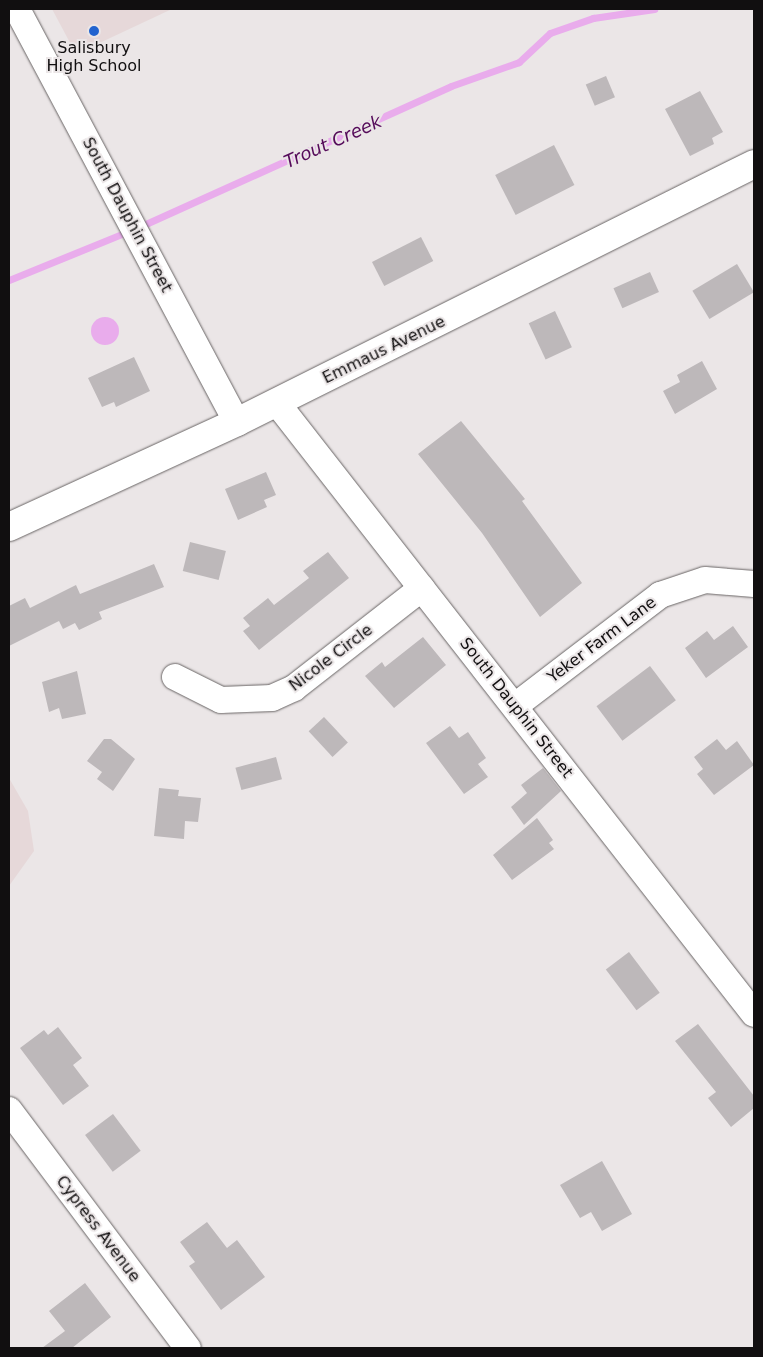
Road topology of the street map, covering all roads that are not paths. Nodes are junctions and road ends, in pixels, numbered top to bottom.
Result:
1 (17, 9) edge
2 (754, 164) edge
3 (277, 403) junction
4 (237, 422) junction
5 (9, 527) edge
6 (754, 584) edge
7 (422, 588) junction
8 (175, 677) dead end
9 (515, 706) junction
10 (754, 1014) edge
11 (9, 1110) edge
12 (188, 1348) edge

1 - 4 street, South Dauphin Street
2 - 3 main road, Emmaus Avenue
3 - 4 main road, Emmaus Avenue
3 - 7 street, South Dauphin Street
4 - 5 main road, Emmaus Avenue
6 - 9 street, Yeker Farm Lane
7 - 8 street, Nicole Circle
7 - 9 street, South Dauphin Street
9 - 10 street, South Dauphin Street
11 - 12 street, Cypress Avenue

